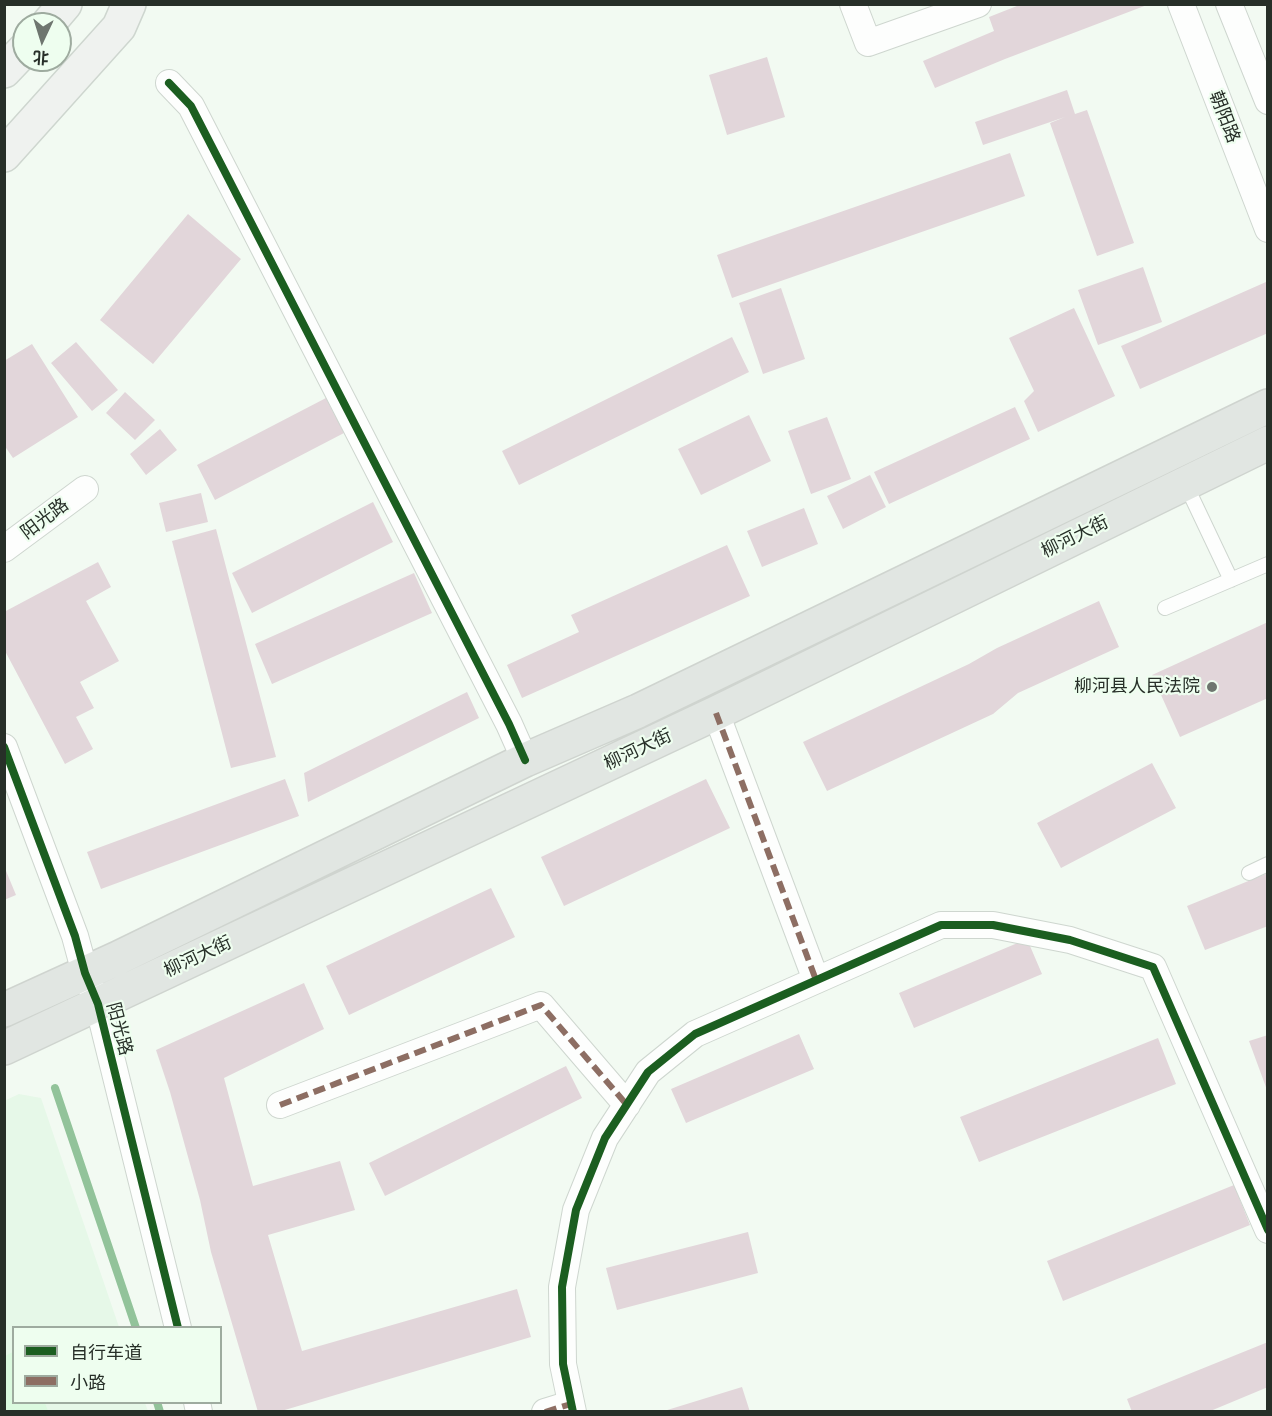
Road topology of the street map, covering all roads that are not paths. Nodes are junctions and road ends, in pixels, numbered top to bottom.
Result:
1 (129, 4) edge
2 (853, 4) edge
3 (978, 4) edge
4 (1181, 4) edge
5 (1229, 4) edge
6 (169, 83) dead end
7 (1268, 101) edge
8 (4, 155) edge
9 (1268, 229) edge
10 (1268, 406) edge
11 (1268, 443) edge
12 (1185, 483) junction
13 (85, 489) dead end
14 (4, 549) edge
15 (1268, 564) edge
16 (1231, 580) junction
17 (1165, 608) dead end
18 (716, 713) junction
19 (4, 747) edge
20 (525, 760) junction
21 (1268, 864) edge
22 (1249, 873) dead end
23 (85, 973) junction
24 (816, 980) junction
25 (98, 1004) junction
26 (4, 1010) edge
27 (4, 1048) edge
28 (280, 1105) dead end
29 (627, 1105) junction
30 (1268, 1230) edge
31 (178, 1326) edge
32 (572, 1408) edge
33 (545, 1412) edge

1 - 8 street
2 - 3 street
4 - 9 street, 朝阳路
5 - 7 street
6 - 20 street
10 - 20 main road, 柳河大街
11 - 12 main road, 柳河大街
12 - 16 lane
12 - 18 main road, 柳河大街
13 - 14 street, 阳光路
15 - 16 lane
16 - 17 lane
18 - 24 street
18 - 25 main road, 柳河大街
19 - 23 street, 阳光路
20 - 23 main road, 柳河大街
21 - 22 lane
23 - 25 street, 阳光路
23 - 26 main road, 柳河大街
24 - 29 street
24 - 30 street
25 - 27 main road, 柳河大街
25 - 31 street, 阳光路
28 - 29 street
29 - 32 street
32 - 33 street

